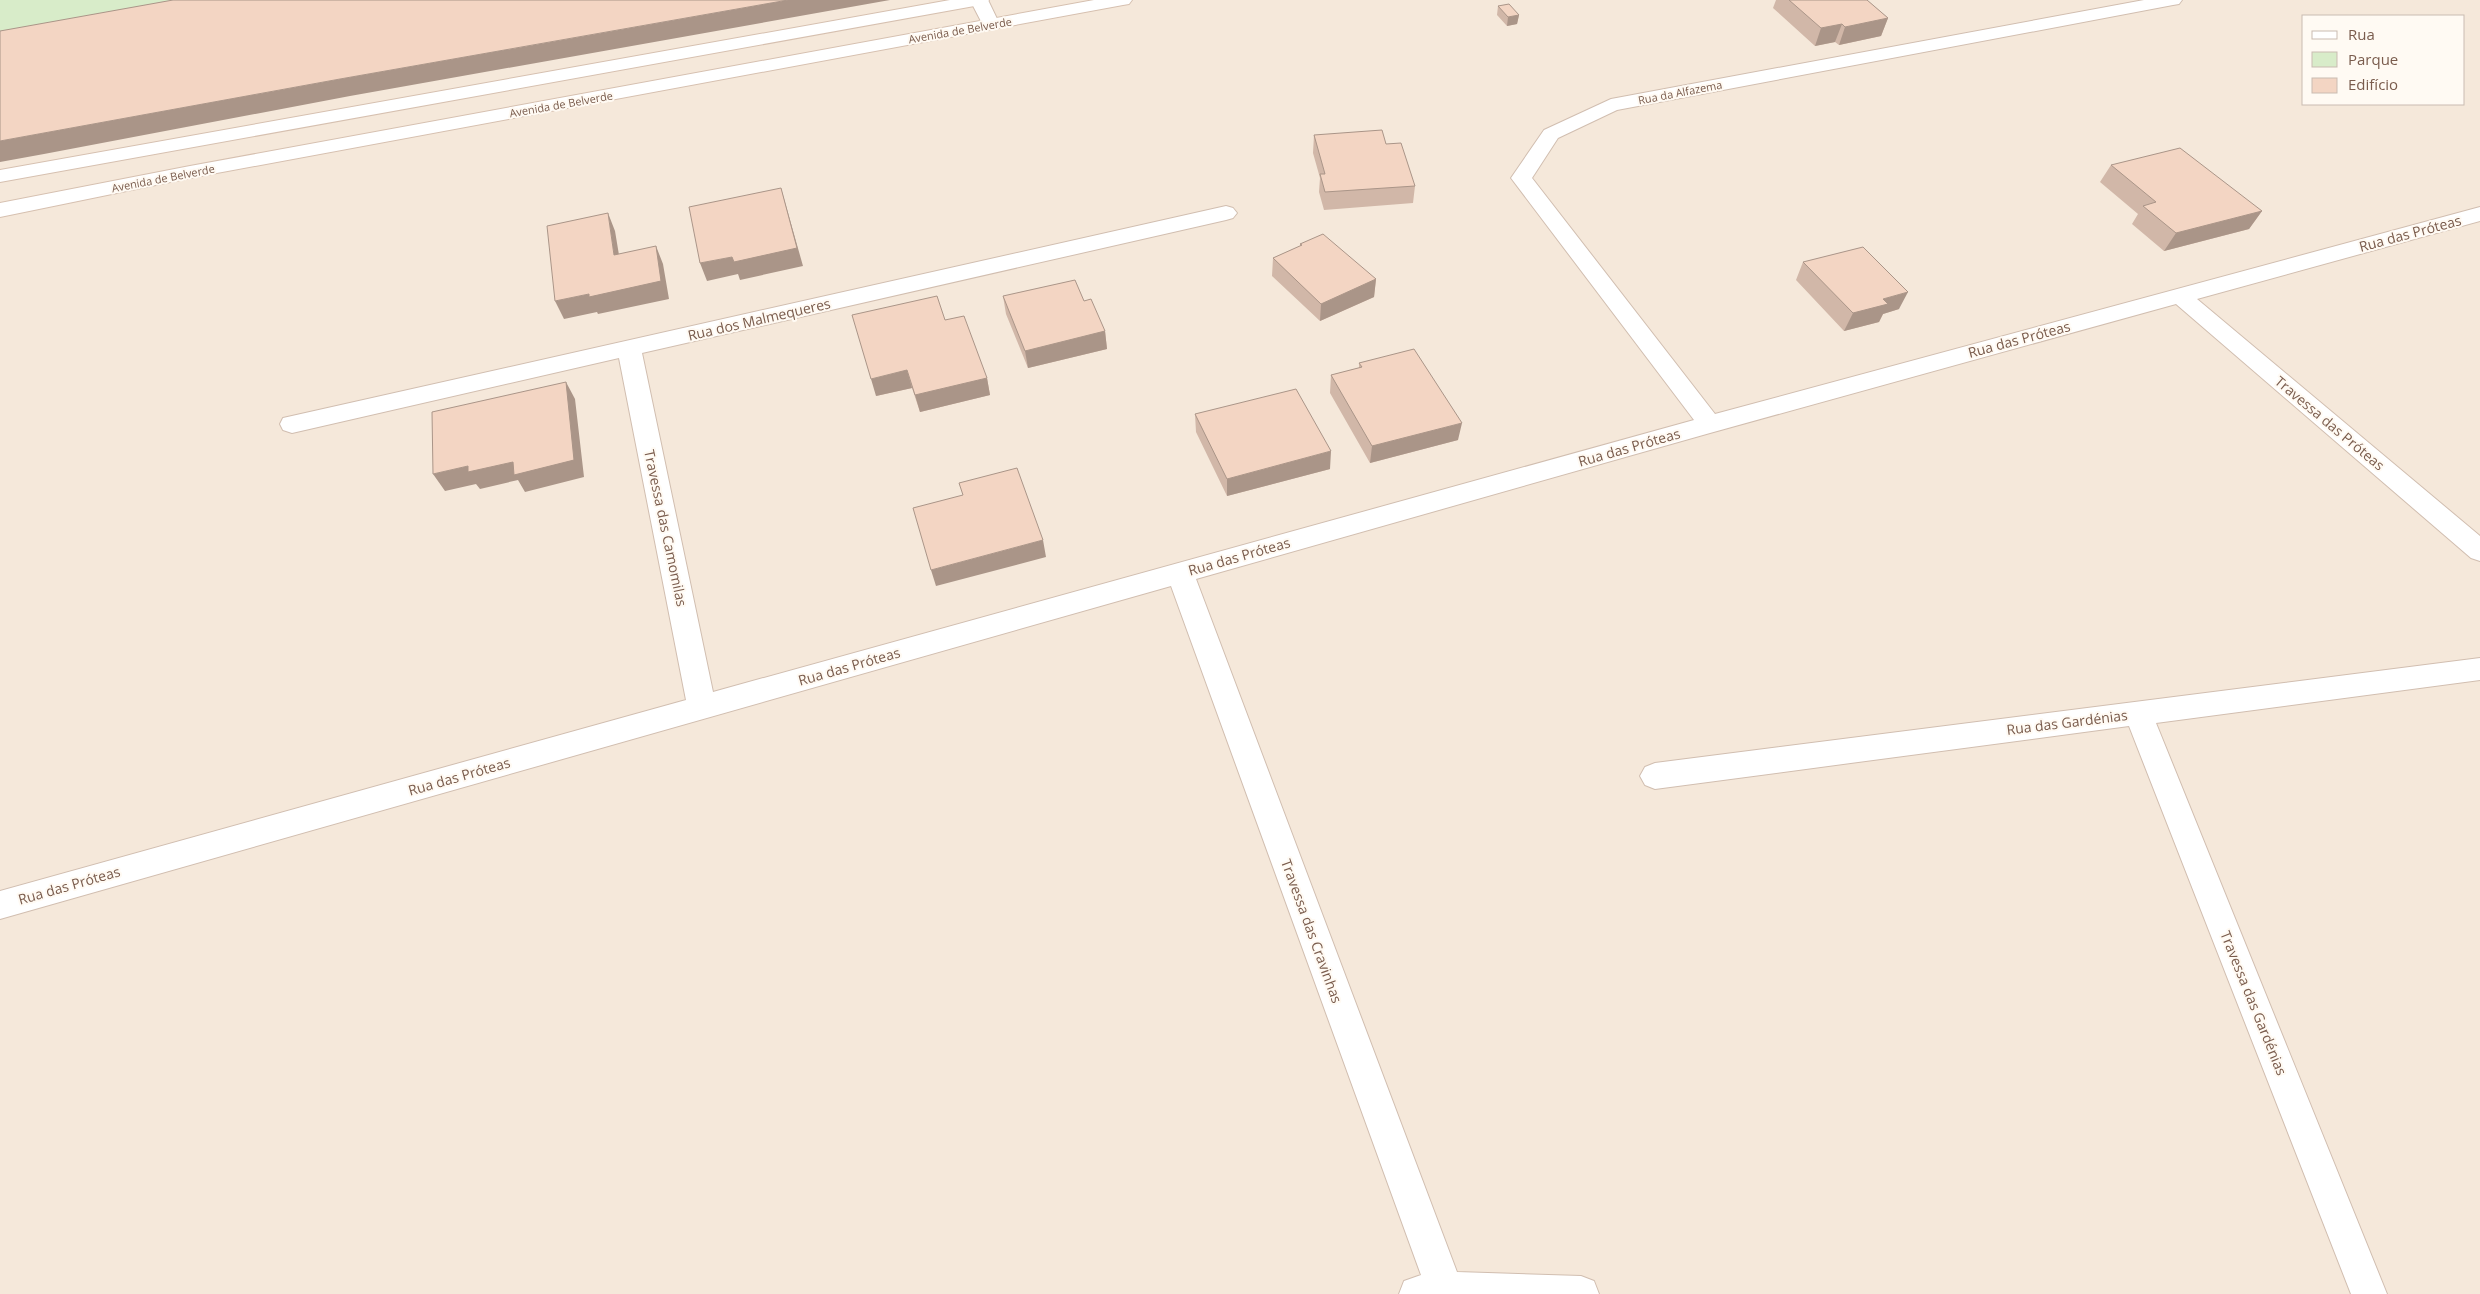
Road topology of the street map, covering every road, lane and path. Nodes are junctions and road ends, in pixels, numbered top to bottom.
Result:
1 (980, 0) edge
2 (1123, 0) edge
3 (2173, 0) edge
4 (2139, 3) edge
5 (991, 25) junction
6 (0, 176) edge
7 (0, 210) edge
8 (1226, 213) dead end
9 (2480, 214) edge
10 (2179, 295) junction
11 (629, 348) junction
12 (292, 424) dead end
13 (1710, 424) junction
14 (2480, 551) edge
15 (1180, 573) junction
16 (2480, 669) edge
17 (702, 708) junction
18 (2138, 713) junction
19 (1655, 776) dead end
20 (0, 905) edge
21 (1431, 1292) edge
22 (1581, 1294) edge
23 (2369, 1294) edge

1 - 5 street
1 - 6 street, Avenida de Belverde
2 - 5 street, Avenida de Belverde
3 - 4 street, Rua da Alfazema
4 - 13 street, Rua da Alfazema
5 - 7 street, Avenida de Belverde
8 - 11 street, Rua dos Malmequeres
9 - 10 street, Rua das Próteas
10 - 13 street, Rua das Próteas
10 - 14 street, Travessa das Próteas
11 - 12 street, Rua dos Malmequeres
11 - 17 street, Travessa das Camomilas
13 - 15 street, Rua das Próteas
15 - 17 street, Rua das Próteas
15 - 21 street, Travessa das Cravinhas
16 - 18 street, Rua das Gardénias
17 - 20 street, Rua das Próteas
18 - 19 street, Rua das Gardénias
18 - 23 street, Travessa das Gardénias
21 - 22 street

